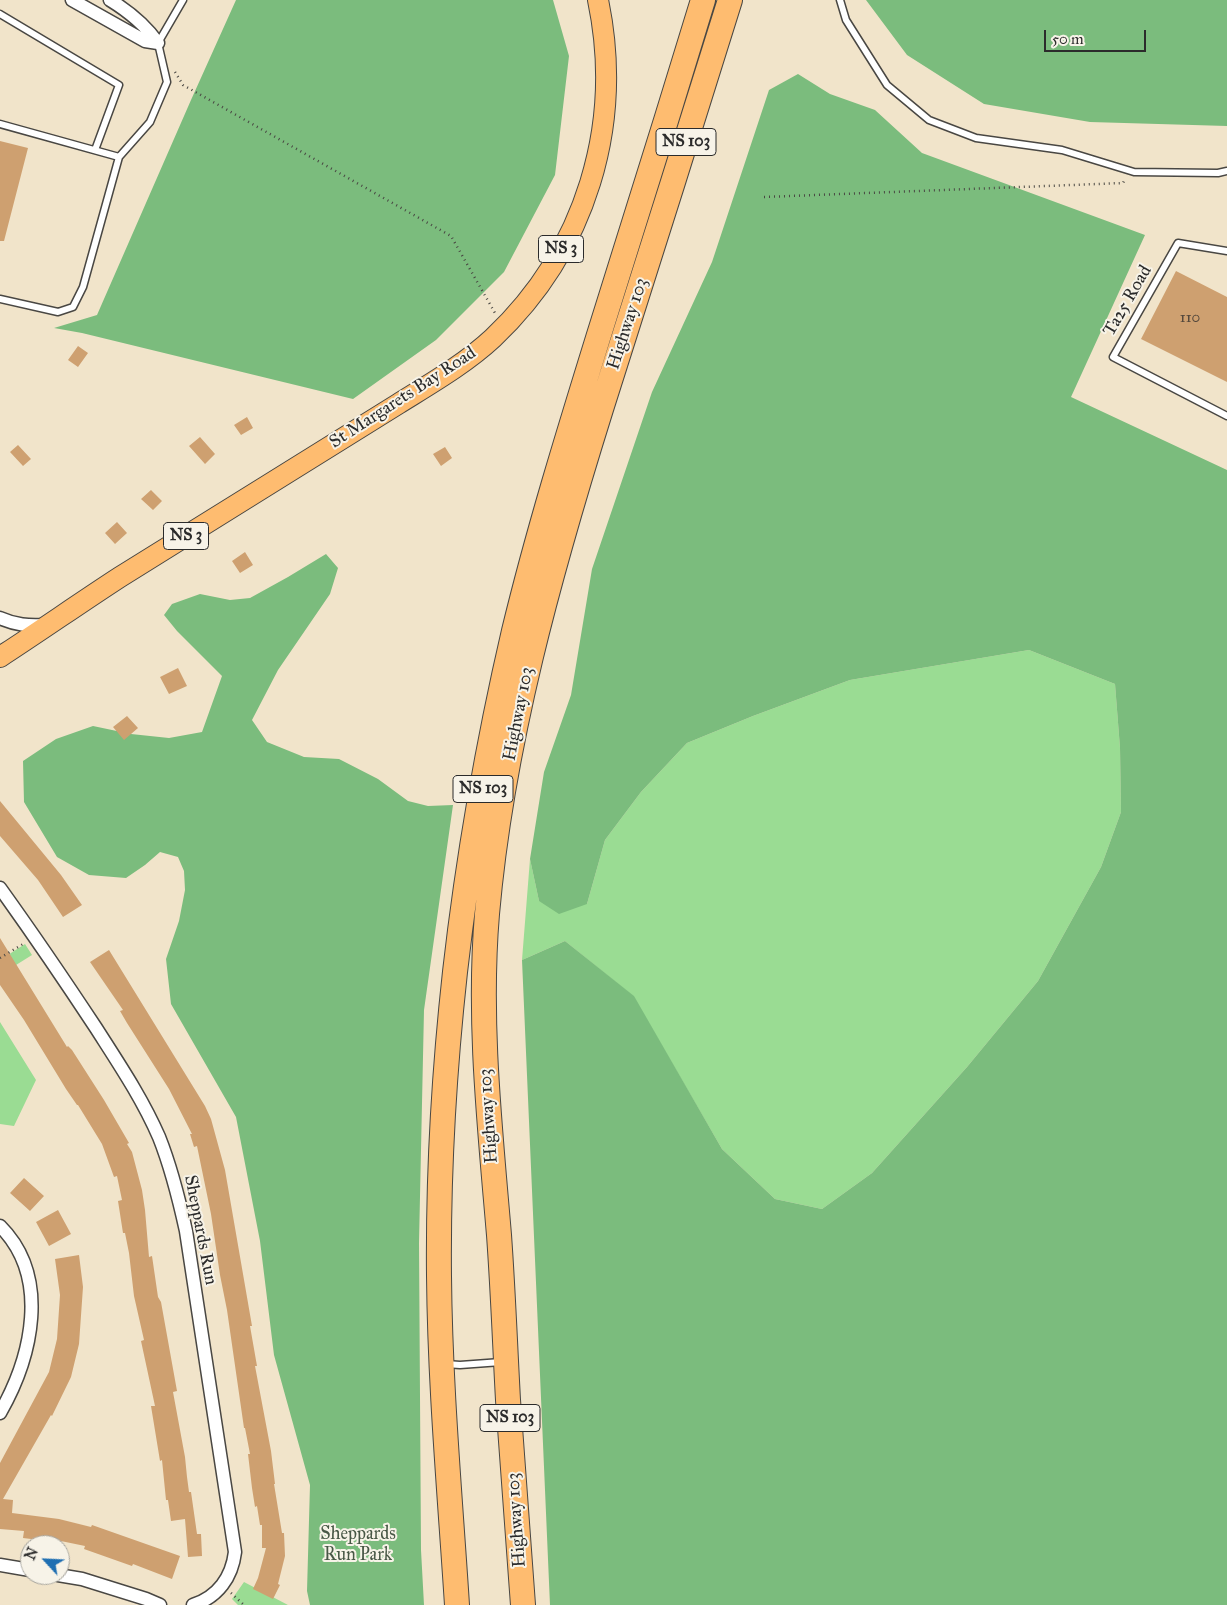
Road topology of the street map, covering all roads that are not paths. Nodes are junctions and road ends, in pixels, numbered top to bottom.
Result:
1 (72, 0) edge
2 (110, 0) edge
3 (183, 0) edge
4 (598, 0) edge
5 (687, 0) edge
6 (703, 0) edge
7 (730, 0) edge
8 (840, 0) edge
9 (0, 14) edge
10 (158, 43) junction
11 (0, 124) edge
12 (95, 150) junction
13 (119, 157) junction
14 (1227, 170) edge
15 (1227, 251) edge
16 (0, 299) edge
17 (580, 398) junction
18 (1227, 416) edge
19 (0, 618) edge
20 (50, 624) junction
21 (0, 657) edge
22 (0, 888) edge
23 (0, 1226) edge
24 (506, 1362) junction
25 (442, 1363) junction
26 (0, 1413) edge
27 (0, 1565) edge
28 (20, 1568) edge
29 (70, 1577) edge
30 (160, 1605) edge
31 (193, 1605) edge
32 (457, 1605) edge
33 (523, 1605) edge

1 - 10 street
2 - 10 street
3 - 10 lane
4 - 20 main road, St Margarets Bay Road / NS 3
5 - 17 highway
6 - 17 highway, Highway 103 / NS 103
7 - 24 highway, Highway 103 / NS 103
8 - 14 lane
9 - 12 lane
10 - 13 lane
11 - 12 lane
12 - 13 lane
13 - 16 lane
15 - 18 lane, Ta25 Road
17 - 25 highway, Highway 103 / NS 103
19 - 20 street
20 - 21 main road, St Margarets Bay Road / NS 3
22 - 31 street, Sheppards Run
23 - 26 street
24 - 25 lane
24 - 33 highway, Highway 103 / NS 103
25 - 32 highway, Highway 103 / NS 103
27 - 28 street
29 - 30 street

